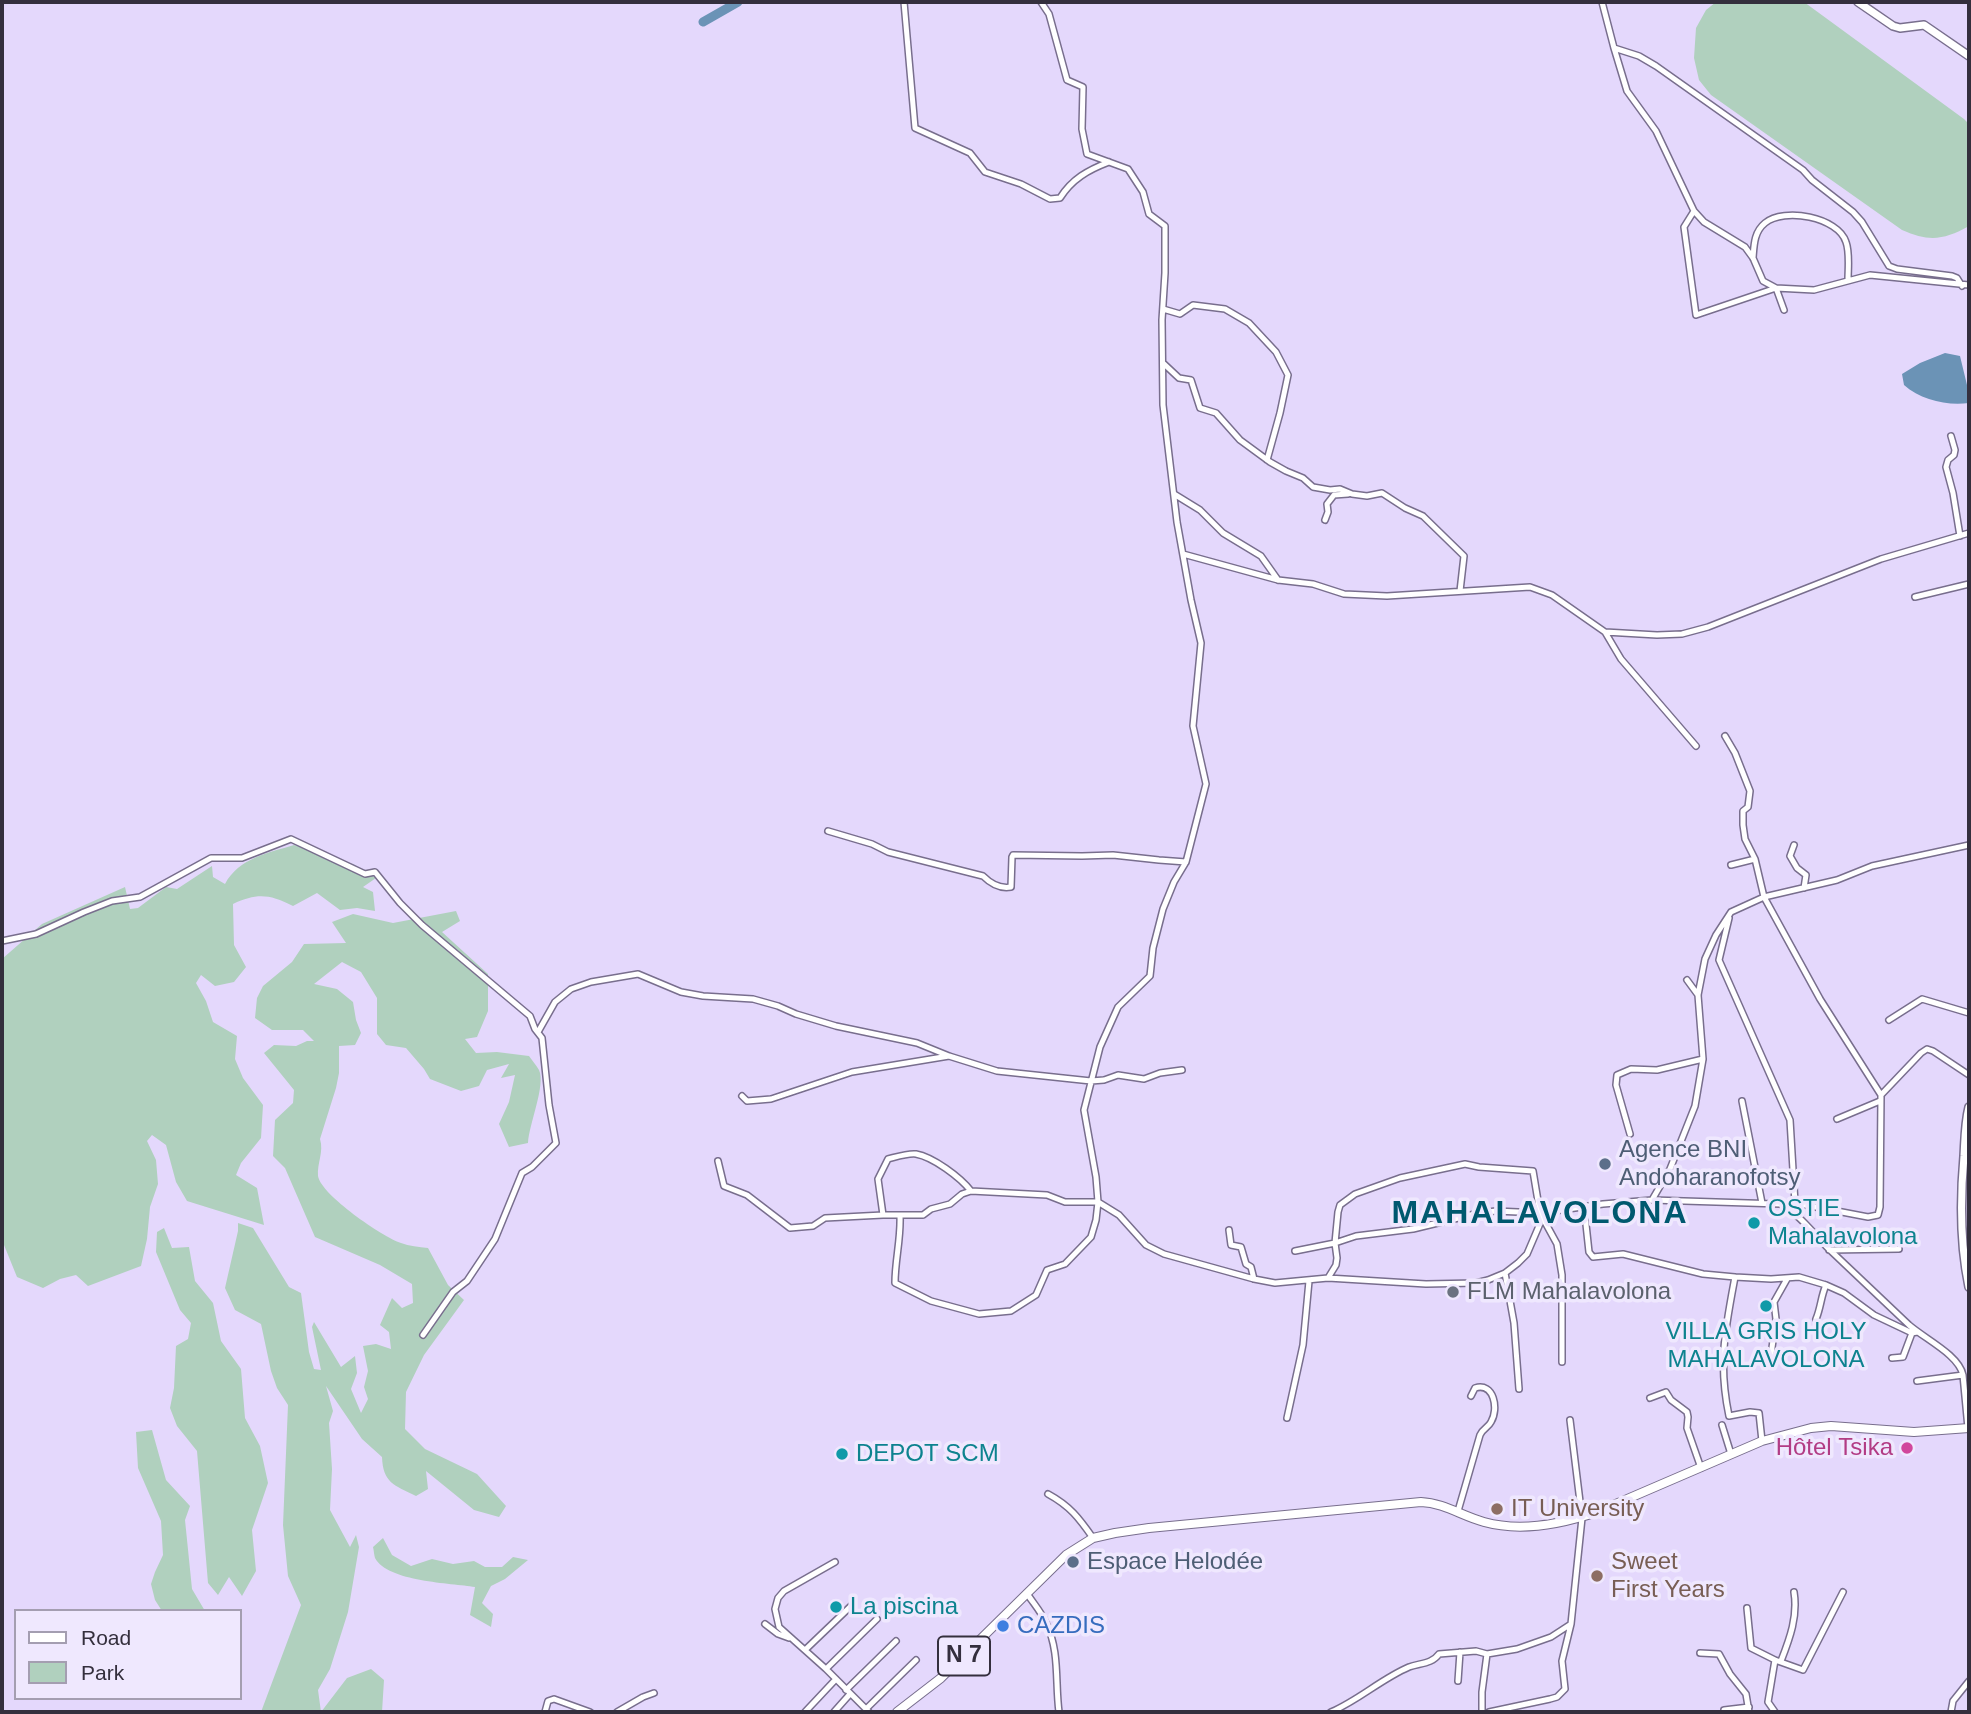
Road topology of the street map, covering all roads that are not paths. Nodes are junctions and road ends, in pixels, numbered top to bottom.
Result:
1 (904, 2) edge
2 (1041, 2) edge
3 (1602, 2) edge
4 (1858, 2) edge
5 (1614, 48) junction
6 (1969, 55) edge
7 (1109, 162) junction
8 (1694, 211) junction
9 (1753, 258) junction
10 (1848, 279) junction
11 (1964, 286) edge
12 (1776, 288) junction
13 (1163, 309) junction
14 (1784, 310) dead end
15 (1163, 363) junction
16 (1951, 436) dead end
17 (1267, 460) junction
18 (1174, 494) junction
19 (1352, 494) junction
20 (1325, 520) dead end
21 (1969, 533) edge
22 (1960, 536) junction
23 (1183, 554) junction
24 (1278, 580) junction
25 (1969, 584) edge
26 (1460, 591) junction
27 (1914, 597) dead end
28 (1605, 632) junction
29 (1724, 736) dead end
30 (1696, 746) dead end
31 (828, 831) dead end
32 (1794, 845) dead end
33 (1969, 845) edge
34 (1755, 859) junction
35 (1186, 862) junction
36 (1731, 865) dead end
37 (1804, 888) junction
38 (1763, 897) junction
39 (1731, 912) junction
40 (2, 941) edge
41 (1687, 980) dead end
42 (1698, 995) junction
43 (1969, 1013) edge
44 (1889, 1020) dead end
45 (538, 1032) junction
46 (949, 1056) junction
47 (1703, 1059) junction
48 (1182, 1070) dead end
49 (1969, 1075) edge
50 (1091, 1081) junction
51 (742, 1096) dead end
52 (1881, 1098) junction
53 (1742, 1101) dead end
54 (1969, 1107) edge
55 (1837, 1119) dead end
56 (1630, 1134) dead end
57 (1967, 1158) edge
58 (718, 1161) dead end
59 (971, 1191) junction
60 (1652, 1200) junction
61 (1098, 1202) junction
62 (1762, 1203) junction
63 (1795, 1203) junction
64 (1780, 1204) junction
65 (1584, 1206) junction
66 (1540, 1214) junction
67 (883, 1215) junction
68 (901, 1216) junction
69 (1230, 1230) dead end
70 (1966, 1235) edge
71 (1335, 1243) junction
72 (1899, 1249) dead end
73 (1829, 1250) junction
74 (1295, 1251) dead end
75 (1505, 1273) junction
76 (1735, 1277) junction
77 (1328, 1278) junction
78 (1254, 1279) junction
79 (1787, 1279) junction
80 (1309, 1281) junction
81 (1826, 1285) junction
82 (1969, 1287) edge
83 (1816, 1318) dead end
84 (1914, 1332) junction
85 (424, 1335) dead end
86 (1892, 1358) dead end
87 (1562, 1362) dead end
88 (1770, 1362) dead end
89 (1963, 1375) junction
90 (1917, 1381) dead end
91 (1519, 1389) dead end
92 (1471, 1396) dead end
93 (1650, 1398) dead end
94 (1287, 1418) dead end
95 (1570, 1420) dead end
96 (1723, 1425) dead end
97 (1969, 1428) edge
98 (1762, 1441) junction
99 (1731, 1454) junction
100 (1701, 1468) junction
101 (1048, 1494) dead end
102 (1458, 1511) junction
103 (1582, 1518) junction
104 (1093, 1538) junction
105 (835, 1562) dead end
106 (1794, 1592) dead end
107 (1843, 1592) dead end
108 (1028, 1595) junction
109 (852, 1605) dead end
110 (1747, 1608) dead end
111 (877, 1619) dead end
112 (765, 1624) dead end
113 (1572, 1624) junction
114 (792, 1639) junction
115 (895, 1641) dead end
116 (805, 1650) junction
117 (1460, 1652) junction
118 (1700, 1653) dead end
119 (1487, 1654) junction
120 (916, 1660) dead end
121 (1778, 1660) junction
122 (826, 1669) junction
123 (836, 1679) junction
124 (1458, 1681) dead end
125 (1969, 1681) edge
126 (848, 1692) junction
127 (654, 1693) dead end
128 (1724, 1710) dead end
129 (1749, 1710) edge
130 (867, 1711) edge
131 (545, 1712) edge
132 (590, 1712) edge
133 (617, 1712) edge
134 (805, 1712) edge
135 (834, 1712) edge
136 (897, 1712) edge
137 (1059, 1712) edge
138 (1331, 1712) edge
139 (1482, 1712) edge
140 (1489, 1712) edge
141 (1775, 1712) edge
142 (1951, 1712) edge

1 - 7 street
2 - 7 street
3 - 5 street
4 - 6 street
5 - 8 street
5 - 11 street
7 - 13 street
8 - 9 street
8 - 12 street
9 - 10 street
9 - 12 street
10 - 11 street
10 - 12 street
12 - 14 street
13 - 15 street
13 - 17 street
15 - 17 street
15 - 18 street
16 - 22 street
17 - 19 street
18 - 23 street
18 - 24 street
19 - 20 street
19 - 26 street
21 - 22 street
22 - 28 street
23 - 24 street
23 - 35 street
24 - 26 street
25 - 27 street
26 - 28 street
28 - 30 street
29 - 34 street
31 - 35 street
32 - 37 street
33 - 37 street
34 - 36 street
34 - 38 street
35 - 50 street
37 - 38 street
38 - 39 street
38 - 52 street
39 - 42 street
39 - 63 street
40 - 45 street
41 - 42 street
42 - 47 street
43 - 44 street
45 - 46 street
45 - 85 street
46 - 50 street
46 - 51 street
47 - 56 street
47 - 60 street
48 - 50 street
49 - 52 street
50 - 61 street
52 - 55 street
52 - 63 street
53 - 62 street
54 - 57 street
57 - 70 street
58 - 67 street
59 - 61 street
59 - 67 street
59 - 68 street
60 - 62 street
60 - 65 street
61 - 68 street
61 - 78 street
62 - 64 street
63 - 64 street
64 - 73 street
65 - 66 street
65 - 76 street
66 - 71 street
66 - 71 street
66 - 75 street
66 - 87 street
67 - 68 street
69 - 78 street
70 - 82 street
71 - 74 street
71 - 77 street
72 - 73 street
73 - 84 street
75 - 77 street
75 - 91 street
76 - 79 street
76 - 98 street
77 - 80 street
78 - 80 street
79 - 81 street
79 - 88 street
80 - 94 street
81 - 83 street
81 - 84 street
84 - 86 street
84 - 89 street
89 - 90 street
89 - 97 street
92 - 102 street
93 - 100 street
95 - 103 street
96 - 99 street
97 - 98 main road, N 7
98 - 99 main road, N 7
99 - 100 main road, N 7
100 - 103 main road, N 7
101 - 104 street
102 - 103 main road, N 7
102 - 104 main road, N 7
103 - 113 street
104 - 108 main road, N 7
105 - 114 street
106 - 121 street
107 - 121 street
108 - 136 main road, N 7
108 - 137 street
109 - 116 street
110 - 121 street
111 - 122 street
112 - 114 street
113 - 119 street
113 - 140 street
114 - 116 street
115 - 126 street
116 - 122 street
117 - 119 street
117 - 124 street
117 - 138 street
118 - 129 street
119 - 139 street
120 - 130 street
121 - 141 street
122 - 123 street
123 - 126 street
123 - 134 street
125 - 142 street
126 - 130 street
126 - 135 street
127 - 133 street
128 - 129 street
131 - 132 street

